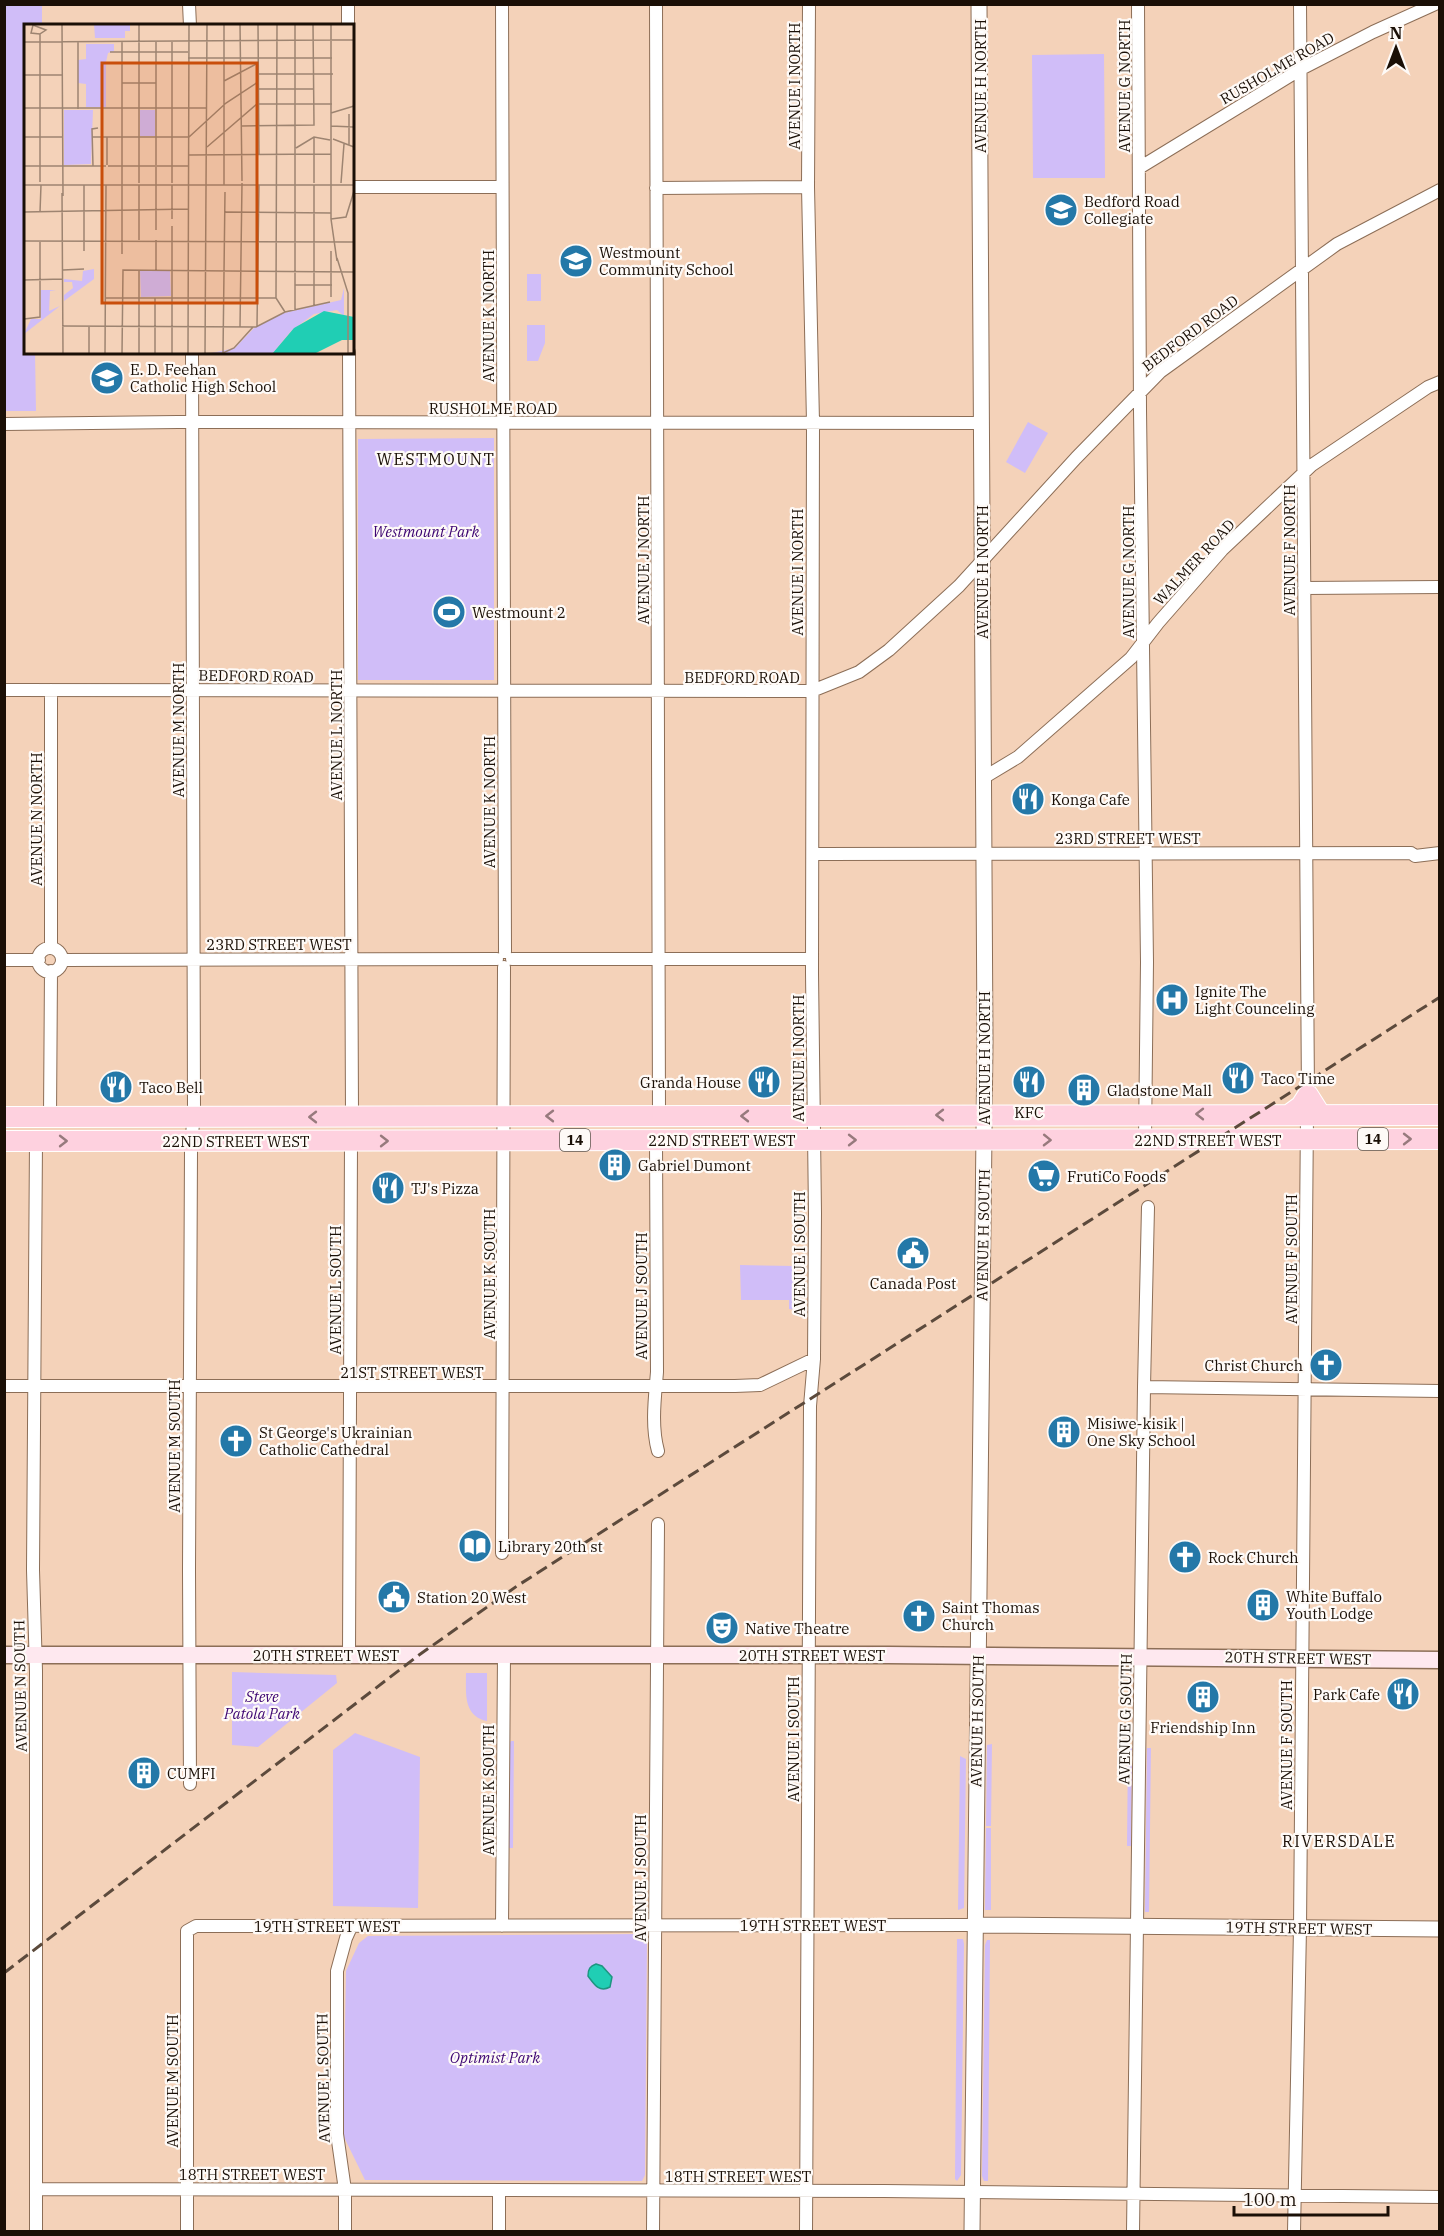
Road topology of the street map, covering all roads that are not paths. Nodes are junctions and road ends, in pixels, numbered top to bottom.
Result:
1 (189, 4) edge
2 (348, 4) edge
3 (502, 4) edge
4 (656, 4) edge
5 (809, 4) edge
6 (980, 4) edge
7 (1138, 4) edge
8 (1300, 4) edge
9 (1435, 4) edge
10 (190, 24) edge
11 (348, 24) edge
12 (1301, 69) junction
13 (1139, 168) junction
14 (808, 186) junction
15 (354, 187) edge
16 (502, 187) junction
17 (657, 188) junction
18 (1440, 190) edge
19 (1302, 268) junction
20 (192, 354) edge
21 (349, 354) edge
22 (1440, 382) edge
23 (1140, 391) junction
24 (192, 422) junction
25 (504, 422) junction
26 (657, 422) junction
27 (813, 422) junction
28 (349, 423) junction
29 (981, 423) junction
30 (4, 424) edge
31 (1304, 474) junction
32 (982, 563) junction
33 (1440, 587) edge
34 (1304, 588) junction
35 (1143, 643) junction
36 (4, 690) edge
37 (51, 690) junction
38 (192, 690) junction
39 (351, 691) junction
40 (504, 691) junction
41 (812, 691) junction
42 (659, 692) junction
43 (983, 778) junction
44 (1305, 853) junction
45 (1440, 853) edge
46 (814, 854) junction
47 (984, 854) junction
48 (1145, 854) junction
49 (51, 948) junction
50 (193, 959) junction
51 (352, 959) junction
52 (505, 959) junction
53 (812, 959) junction
54 (4, 960) edge
55 (39, 960) junction
56 (62, 960) junction
57 (660, 960) junction
58 (51, 971) junction
59 (1306, 1109) junction
60 (194, 1112) junction
61 (1145, 1114) junction
62 (659, 1115) junction
63 (813, 1115) junction
64 (984, 1115) junction
65 (1440, 1115) edge
66 (352, 1116) junction
67 (504, 1116) junction
68 (4, 1117) edge
69 (50, 1117) junction
70 (984, 1139) junction
71 (1440, 1139) edge
72 (504, 1140) junction
73 (813, 1140) junction
74 (1145, 1140) junction
75 (1307, 1140) junction
76 (4, 1141) edge
77 (36, 1141) junction
78 (192, 1141) junction
79 (351, 1141) junction
80 (656, 1141) junction
81 (1148, 1207) dead end
82 (814, 1359) junction
83 (4, 1386) edge
84 (503, 1386) junction
85 (656, 1386) junction
86 (35, 1387) junction
87 (190, 1387) junction
88 (350, 1387) junction
89 (1143, 1387) junction
90 (1305, 1389) junction
91 (1440, 1391) edge
92 (658, 1451) dead end
93 (658, 1524) dead end
94 (502, 1552) dead end
95 (4, 1655) edge
96 (35, 1655) junction
97 (189, 1655) junction
98 (349, 1655) junction
99 (504, 1655) junction
100 (658, 1655) junction
101 (809, 1655) junction
102 (978, 1656) junction
103 (1142, 1657) junction
104 (1301, 1658) junction
105 (1440, 1660) edge
106 (190, 1784) dead end
107 (808, 1925) junction
108 (975, 1925) junction
109 (351, 1926) junction
110 (502, 1926) junction
111 (655, 1926) junction
112 (1138, 1926) junction
113 (1300, 1928) junction
114 (1440, 1929) edge
115 (187, 1931) joint
116 (187, 2188) junction
117 (36, 2189) junction
118 (345, 2190) junction
119 (499, 2191) junction
120 (653, 2191) junction
121 (806, 2191) junction
122 (973, 2191) junction
123 (1133, 2193) junction
124 (1294, 2195) junction
125 (1440, 2197) edge
126 (36, 2232) edge
127 (187, 2232) edge
128 (345, 2232) edge
129 (499, 2232) edge
130 (652, 2232) edge
131 (806, 2232) edge
132 (972, 2232) edge
133 (1133, 2232) edge
134 (1294, 2232) edge

1 - 10 street
2 - 11 street
3 - 16 street, AVENUE K NORTH
4 - 17 street, AVENUE J NORTH
5 - 14 street, AVENUE I NORTH
6 - 29 street, AVENUE H NORTH
7 - 13 street, AVENUE G NORTH
8 - 12 street, AVENUE F NORTH
9 - 12 street, RUSHOLME ROAD
12 - 13 street, RUSHOLME ROAD
12 - 19 street, AVENUE F NORTH
13 - 23 street, AVENUE G NORTH
14 - 17 street
14 - 27 street, AVENUE I NORTH
15 - 16 street
16 - 25 street, AVENUE K NORTH
17 - 26 street, AVENUE J NORTH
18 - 19 street, BEDFORD ROAD
19 - 23 street, BEDFORD ROAD
19 - 31 street, AVENUE F NORTH
20 - 24 street, AVENUE M NORTH
21 - 28 street, AVENUE L NORTH
22 - 31 street, WALMER ROAD
23 - 32 street, BEDFORD ROAD
23 - 35 street, AVENUE G NORTH
24 - 28 street, RUSHOLME ROAD
24 - 30 street, RUSHOLME ROAD
24 - 38 street, AVENUE M NORTH
25 - 26 street, RUSHOLME ROAD
25 - 28 street, RUSHOLME ROAD
25 - 40 street, AVENUE K NORTH
26 - 27 street, RUSHOLME ROAD
26 - 42 street, AVENUE J NORTH
27 - 29 street, RUSHOLME ROAD
27 - 41 street, AVENUE I NORTH
28 - 39 street, AVENUE L NORTH
29 - 32 street, AVENUE H NORTH
31 - 34 street, AVENUE F NORTH
31 - 35 street, WALMER ROAD
32 - 41 street, BEDFORD ROAD
32 - 43 street, AVENUE H NORTH
33 - 34 street
34 - 44 street, AVENUE F NORTH
35 - 43 street, WALMER ROAD
35 - 48 street, AVENUE G NORTH
36 - 37 street, BEDFORD ROAD
37 - 38 street, BEDFORD ROAD
37 - 49 street, AVENUE N NORTH
38 - 39 street, BEDFORD ROAD
38 - 50 street, AVENUE M NORTH
39 - 40 street, BEDFORD ROAD
39 - 51 street, AVENUE L NORTH
40 - 42 street, BEDFORD ROAD
40 - 52 street, AVENUE K NORTH
41 - 42 street, BEDFORD ROAD
41 - 46 street, AVENUE I NORTH
42 - 57 street, AVENUE J NORTH
43 - 47 street, AVENUE H NORTH
44 - 45 street, 23RD STREET WEST
44 - 48 street, 23RD STREET WEST
44 - 59 street, AVENUE F NORTH
46 - 47 street, 23RD STREET WEST
46 - 53 street, AVENUE I NORTH
47 - 48 street, 23RD STREET WEST
47 - 64 street, AVENUE H NORTH
48 - 61 street, AVENUE G NORTH
49 - 55 street
49 - 56 street
50 - 51 street, 23RD STREET WEST
50 - 56 street, 23RD STREET WEST
50 - 60 street, AVENUE M NORTH
51 - 52 street, 23RD STREET WEST
51 - 66 street, AVENUE L NORTH
52 - 57 street, 23RD STREET WEST
52 - 67 street, AVENUE K NORTH
53 - 57 street, 23RD STREET WEST
53 - 63 street, AVENUE I NORTH
54 - 55 street
55 - 58 street
56 - 58 street
57 - 62 street, AVENUE J NORTH
58 - 69 street
59 -> 61 main road, 22ND STREET WEST / 14
59 - 65 main road, 22ND STREET WEST / 14
59 - 75 street, AVENUE F SOUTH
66 -> 60 main road, 22ND STREET WEST / 14
60 - 69 main road, 22ND STREET WEST / 14
60 - 78 street, AVENUE M SOUTH
61 - 64 main road, 22ND STREET WEST / 14
61 - 74 street, AVENUE G NORTH
63 -> 62 main road, 22ND STREET WEST / 14
62 -> 67 main road, 22ND STREET WEST / 14
64 -> 63 main road, 22ND STREET WEST / 14
63 - 73 street, AVENUE I NORTH
64 - 70 street, AVENUE H NORTH
66 - 67 main road, 22ND STREET WEST / 14
67 - 72 street, AVENUE K NORTH
68 - 69 main road, 22ND STREET WEST / 14
73 -> 70 main road, 22ND STREET WEST / 14
70 -> 74 main road, 22ND STREET WEST / 14
70 - 102 street, AVENUE H SOUTH
75 -> 71 main road, 22ND STREET WEST / 14
79 -> 72 main road, 22ND STREET WEST / 14
72 - 80 main road, 22ND STREET WEST / 14
72 - 84 street, AVENUE K SOUTH
73 - 80 main road, 22ND STREET WEST / 14
73 - 82 street, AVENUE I SOUTH
74 - 75 main road, 22ND STREET WEST / 14
75 - 90 street, AVENUE F SOUTH
76 - 77 main road, 22ND STREET WEST / 14
77 -> 78 main road, 22ND STREET WEST / 14
77 - 86 street, AVENUE N SOUTH
78 - 79 main road, 22ND STREET WEST / 14
78 - 87 street, AVENUE M SOUTH
79 - 88 street, AVENUE L SOUTH
80 - 85 street, AVENUE J SOUTH
81 - 89 street, AVENUE G SOUTH
82 - 85 street, 21ST STREET WEST
82 - 101 street, AVENUE I SOUTH
83 - 86 street, 21ST STREET WEST
84 - 85 street, 21ST STREET WEST
84 - 88 street, 21ST STREET WEST
84 - 94 street, AVENUE K SOUTH
85 - 92 street, AVENUE J SOUTH
86 - 87 street, 21ST STREET WEST
86 - 96 street, AVENUE N SOUTH
87 - 88 street, 21ST STREET WEST
87 - 97 street, AVENUE M SOUTH
88 - 98 street, AVENUE L SOUTH
89 - 90 street
89 - 103 street, AVENUE G SOUTH
90 - 91 street
90 - 104 street, AVENUE F SOUTH
93 - 100 street, AVENUE J SOUTH
95 - 96 main road, 20TH STREET WEST
96 - 97 main road, 20TH STREET WEST
96 - 117 street, AVENUE N SOUTH
97 - 98 main road, 20TH STREET WEST
97 - 106 street, AVENUE M SOUTH
98 - 99 main road, 20TH STREET WEST
99 - 100 main road, 20TH STREET WEST
99 - 110 street, AVENUE K SOUTH
100 - 101 main road, 20TH STREET WEST
100 - 111 street, AVENUE J SOUTH
101 - 102 main road, 20TH STREET WEST
101 - 107 street, AVENUE I SOUTH
102 - 103 main road, 20TH STREET WEST
102 - 108 street, AVENUE H SOUTH
103 - 104 main road, 20TH STREET WEST
103 - 112 street, AVENUE G SOUTH
104 - 105 main road, 20TH STREET WEST
104 - 113 street, AVENUE F SOUTH
107 - 108 street, 19TH STREET WEST
107 - 111 street, 19TH STREET WEST
107 - 121 street, AVENUE I SOUTH
108 - 112 street, 19TH STREET WEST
108 - 122 street, AVENUE H SOUTH
109 - 110 street, 19TH STREET WEST
109 - 115 street, 19TH STREET WEST
109 - 118 street, AVENUE L SOUTH
110 - 111 street, 19TH STREET WEST
111 - 120 street, AVENUE J SOUTH
112 - 113 street, 19TH STREET WEST
112 - 123 street, AVENUE G SOUTH
113 - 114 street, 19TH STREET WEST
113 - 124 street, AVENUE F SOUTH
115 - 116 street, AVENUE M SOUTH
116 - 117 street, 18TH STREET WEST
116 - 118 street, 18TH STREET WEST
116 - 127 street, AVENUE M SOUTH
117 - 126 street, AVENUE N SOUTH
118 - 119 street, 18TH STREET WEST
118 - 128 street, AVENUE L SOUTH
119 - 120 street, 18TH STREET WEST
119 - 129 street
120 - 121 street, 18TH STREET WEST
120 - 130 street, AVENUE J SOUTH
121 - 122 street, 18TH STREET WEST
121 - 131 street, AVENUE I SOUTH
122 - 123 street, 18TH STREET WEST
122 - 132 street, AVENUE H SOUTH
123 - 124 street, 18TH STREET WEST
123 - 133 street, AVENUE G SOUTH
124 - 125 street, 18TH STREET WEST
124 - 134 street, AVENUE F SOUTH

